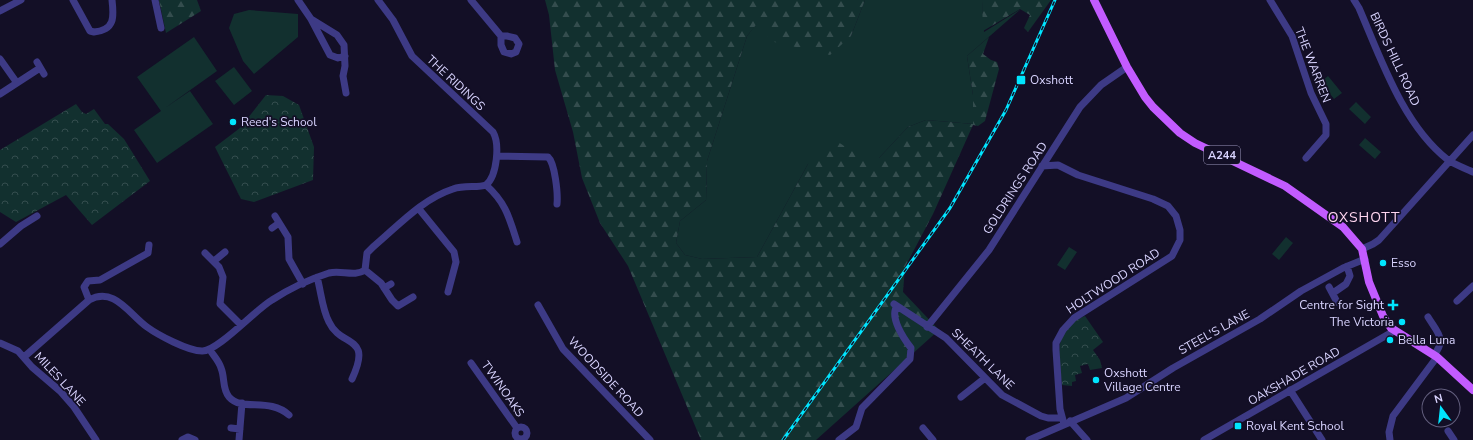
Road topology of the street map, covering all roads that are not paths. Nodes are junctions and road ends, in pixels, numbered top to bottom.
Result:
1 (21, 0) edge
2 (73, 0) edge
3 (112, 0) edge
4 (155, 0) edge
5 (298, 0) edge
6 (378, 0) edge
7 (471, 0) edge
8 (1270, 0) edge
9 (1354, 0) edge
10 (1095, 1) edge
11 (0, 11) edge
12 (311, 19) junction
13 (161, 28) dead end
14 (502, 36) dead end
15 (345, 56) junction
16 (0, 59) edge
17 (1127, 67) junction
18 (41, 68) dead end
19 (17, 83) junction
20 (346, 92) dead end
21 (0, 94) edge
22 (1473, 135) edge
23 (1051, 152) junction
24 (497, 156) junction
25 (1306, 158) dead end
26 (1450, 161) junction
27 (1058, 165) junction
28 (1042, 166) junction
29 (1473, 172) edge
30 (486, 185) junction
31 (557, 204) dead end
32 (419, 209) junction
33 (37, 216) dead end
34 (275, 216) dead end
35 (279, 223) junction
36 (272, 228) dead end
37 (517, 242) dead end
38 (0, 244) edge
39 (149, 245) dead end
40 (1362, 249) junction
41 (226, 252) dead end
42 (205, 253) dead end
43 (1365, 259) junction
44 (214, 261) junction
45 (1347, 266) junction
46 (365, 270) junction
47 (317, 277) junction
48 (303, 284) junction
49 (391, 284) dead end
50 (1473, 286) edge
51 (384, 288) junction
52 (448, 292) dead end
53 (413, 297) dead end
54 (89, 300) junction
55 (1457, 301) dead end
56 (1337, 302) dead end
57 (538, 305) dead end
58 (1428, 317) dead end
59 (241, 325) junction
60 (927, 327) junction
61 (1394, 331) junction
62 (0, 343) edge
63 (210, 350) junction
64 (1436, 356) junction
65 (24, 357) junction
66 (471, 363) dead end
67 (985, 378) junction
68 (352, 379) dead end
69 (1290, 390) junction
70 (1473, 390) edge
71 (961, 397) dead end
72 (242, 403) junction
73 (288, 404) dead end
74 (283, 410) junction
75 (289, 415) dead end
76 (1065, 421) junction
77 (231, 428) dead end
78 (517, 428) junction
79 (923, 428) dead end
80 (240, 429) junction
81 (514, 439) edge
82 (527, 439) edge
83 (96, 440) edge
84 (182, 440) edge
85 (195, 440) edge
86 (239, 440) edge
87 (650, 440) edge
88 (839, 440) edge
89 (933, 440) edge
90 (1029, 440) edge
91 (1087, 440) edge
92 (1204, 440) edge
93 (1322, 440) edge
94 (1390, 440) edge

1 - 11 street
2 - 3 street
4 - 13 street
5 - 12 street
6 - 24 street, THE RIDINGS
7 - 14 street
8 - 25 street, THE WARREN
9 - 26 street, BIRDS HILL ROAD
10 - 17 main road, A244
12 - 15 street
12 - 15 street
15 - 20 street
16 - 19 street
17 - 23 street, GOLDRINGS ROAD
17 - 40 main road, A244
18 - 19 street
19 - 21 street
22 - 26 street
23 - 27 street
23 - 28 street, GOLDRINGS ROAD
24 - 30 street, THE RIDINGS
24 - 31 street
26 - 29 street, BIRDS HILL ROAD
26 - 40 street
27 - 28 street
27 - 76 street, HOLTWOOD ROAD
28 - 60 street, GOLDRINGS ROAD
30 - 32 street
30 - 37 street
32 - 46 street
32 - 52 street
33 - 38 street
34 - 35 street
35 - 36 street
35 - 48 street
39 - 54 street
40 - 43 main road, A244
41 - 44 street
42 - 44 street
43 - 45 street, STEEL'S LANE
43 - 61 main road, A244
44 - 59 street
45 - 56 street
45 - 76 street, STEEL'S LANE
46 - 47 street
46 - 51 street
47 - 48 street
47 - 68 street
48 - 59 street
49 - 51 street
50 - 55 street
51 - 53 street
54 - 63 street
54 - 65 street
57 - 87 street, WOODSIDE ROAD
58 - 64 street
59 - 63 street
60 - 67 street, SHEATH LANE
60 - 88 street, SHEATH LANE
61 - 64 main road, A244
61 - 69 street, OAKSHADE ROAD
62 - 65 street, MILES LANE
63 - 72 street
64 - 70 main road, A244
64 - 94 street
65 - 83 street, MILES LANE
66 - 78 street, TWINOAKS
67 - 71 street
67 - 76 street, SHEATH LANE
69 - 92 street, OAKSHADE ROAD
69 - 93 street
72 - 74 street
72 - 80 street
73 - 74 street
74 - 75 street
76 - 90 street, STEEL'S LANE
76 - 91 street
77 - 80 street
78 - 81 street, TWINOAKS
78 - 82 street, TWINOAKS
79 - 89 street
80 - 86 street
81 - 82 street, TWINOAKS
84 - 85 street

